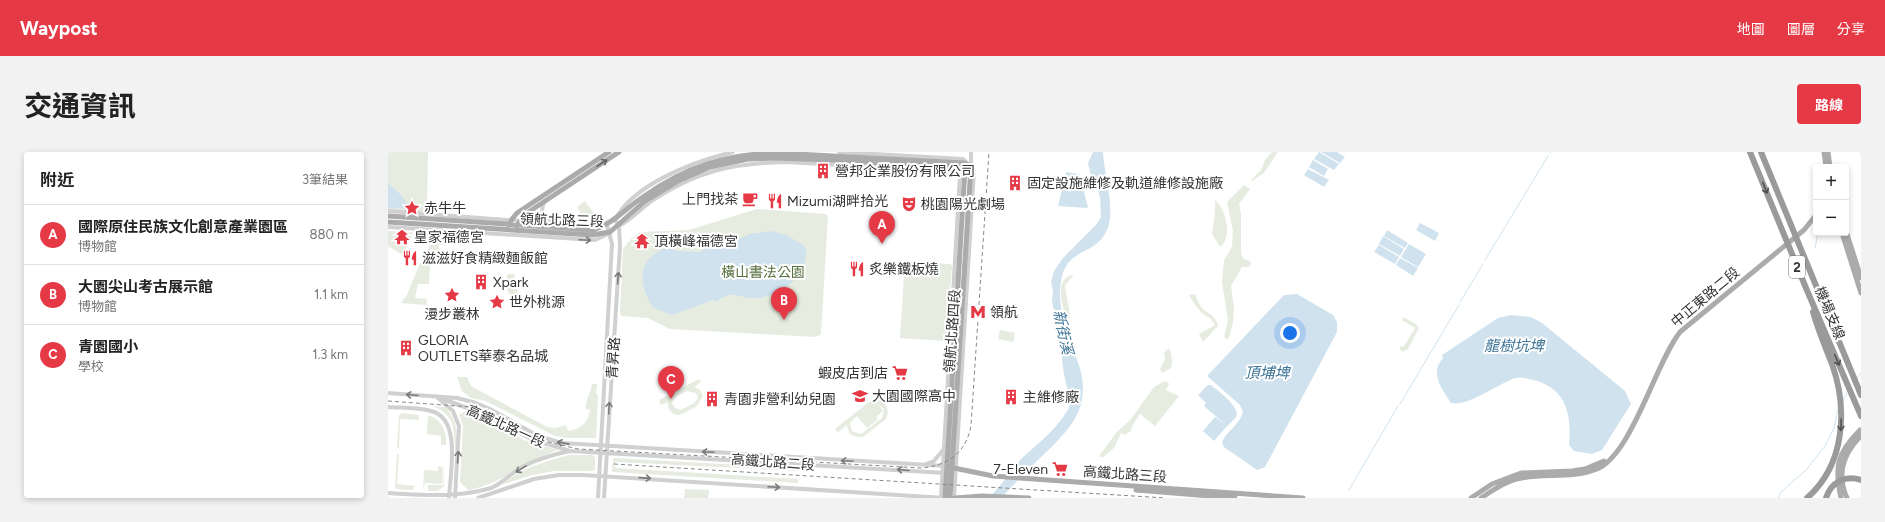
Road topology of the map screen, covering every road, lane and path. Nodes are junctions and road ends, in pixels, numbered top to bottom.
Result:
1 (609, 152) edge
2 (619, 152) edge
3 (733, 152) edge
4 (839, 152) edge
5 (971, 152) edge
6 (1750, 152) edge
7 (1762, 152) edge
8 (1828, 152) edge
9 (964, 153) edge
10 (966, 164) junction
11 (1828, 164) edge
12 (959, 173) junction
13 (546, 200) junction
14 (388, 212) edge
15 (388, 216) edge
16 (1813, 219) edge
17 (615, 220) junction
18 (510, 221) junction
19 (388, 222) edge
20 (518, 222) junction
21 (551, 222) junction
22 (604, 226) junction
23 (619, 226) junction
24 (388, 227) edge
25 (509, 230) junction
26 (610, 232) junction
27 (517, 234) junction
28 (1843, 236) edge
29 (1848, 236) edge
30 (1861, 278) edge
31 (1806, 288) junction
32 (1861, 293) edge
33 (1860, 390) edge
34 (388, 393) edge
35 (436, 397) junction
36 (388, 407) edge
37 (1861, 416) edge
38 (1861, 433) edge
39 (602, 446) junction
40 (608, 447) junction
41 (943, 450) junction
42 (570, 451) junction
43 (601, 452) junction
44 (607, 452) junction
45 (1610, 458) junction
46 (1834, 460) junction
47 (920, 465) junction
48 (949, 470) junction
49 (600, 475) junction
50 (606, 475) junction
51 (1030, 480) junction
52 (1861, 480) edge
53 (388, 493) edge
54 (1272, 496) junction
55 (450, 497) edge
56 (455, 497) edge
57 (1483, 497) edge
58 (478, 498) edge
59 (598, 498) edge
60 (604, 498) edge
61 (941, 498) edge
62 (945, 498) edge
63 (950, 498) edge
64 (955, 498) edge
65 (1029, 498) edge
66 (1235, 498) edge
67 (1257, 498) edge
68 (1303, 498) edge
69 (1471, 498) edge
70 (1802, 498) edge
71 (1807, 498) edge
72 (1826, 498) edge
73 (1841, 498) edge
74 (1847, 498) edge

1 - 18 main road
13 -> 2 main road
3 - 17 street
4 - 10 street
5 - 10 street
6 -> 31 highway, 機場支線 / 2
7 - 33 highway, 機場支線 / 2
8 - 11 main road
9 - 10 street
10 - 12 street
10 - 17 main road
10 - 23 main road
10 - 48 main road, 領航北路四段
10 - 48 street, 領航北路四段
12 - 23 street
12 - 41 street, 領航北路四段
13 - 20 main road
13 - 21 street
14 - 18 street, 領航北路三段
15 - 18 main road, 領航北路三段
16 - 45 main road, 中正東路二段
17 - 22 main road, 領航北路三段
17 - 23 street
18 - 20 main road, 領航北路三段
18 - 25 main road
19 - 25 main road, 領航北路三段
20 - 21 street, 領航北路三段
20 - 22 main road, 領航北路三段
20 - 27 main road
21 - 22 street, 領航北路三段
22 - 26 street, 青昇路
23 - 26 main road
40 -> 23 street, 青昇路
24 - 27 street, 領航北路三段
25 - 27 main road, 領航北路三段
27 -> 26 main road, 領航北路三段
26 - 39 street, 青昇路
28 - 32 main road
29 - 30 main road
31 -> 37 highway, 機場支線 / 2
31 -> 46 highway
35 -> 34 street, 高鐵北路一段
39 -> 35 street, 高鐵北路一段
35 - 42 street, 高鐵北路一段
56 -> 35 street, 高鐵北路一段
36 - 55 street, 高鐵北路一段
38 - 73 main road
38 - 74 main road
39 - 40 street, 高鐵北路二段
39 - 43 street, 青昇路
40 - 44 street, 青昇路
47 -> 40 street, 高鐵北路二段
41 - 47 street
41 - 48 street, 領航北路四段
42 - 43 street, 高鐵北路一段
42 -> 56 street
43 - 44 street, 高鐵北路二段
43 - 49 street, 青昇路
48 -> 44 street, 高鐵北路二段
44 - 50 street, 青昇路
45 - 57 main road, 中正東路二段
45 - 69 main road, 中正東路二段
46 - 70 highway
46 - 71 highway
47 - 48 street, 高鐵北路二段
48 - 51 main road, 高鐵北路三段
48 - 61 street, 領航北路四段
48 - 62 main road, 領航北路四段
48 - 63 main road, 領航北路四段
48 - 64 street, 領航北路四段
49 - 50 street
49 - 58 street
49 - 59 street, 青昇路
50 - 60 street, 青昇路
50 -> 61 street, 高鐵北路二段
51 - 54 main road, 高鐵北路三段
51 - 66 main road, 高鐵北路三段
52 - 72 highway
53 - 55 street
54 - 67 main road
54 - 68 main road, 高鐵北路三段
55 - 56 street
61 - 62 street, 高鐵北路二段
62 - 63 main road
64 - 65 main road

